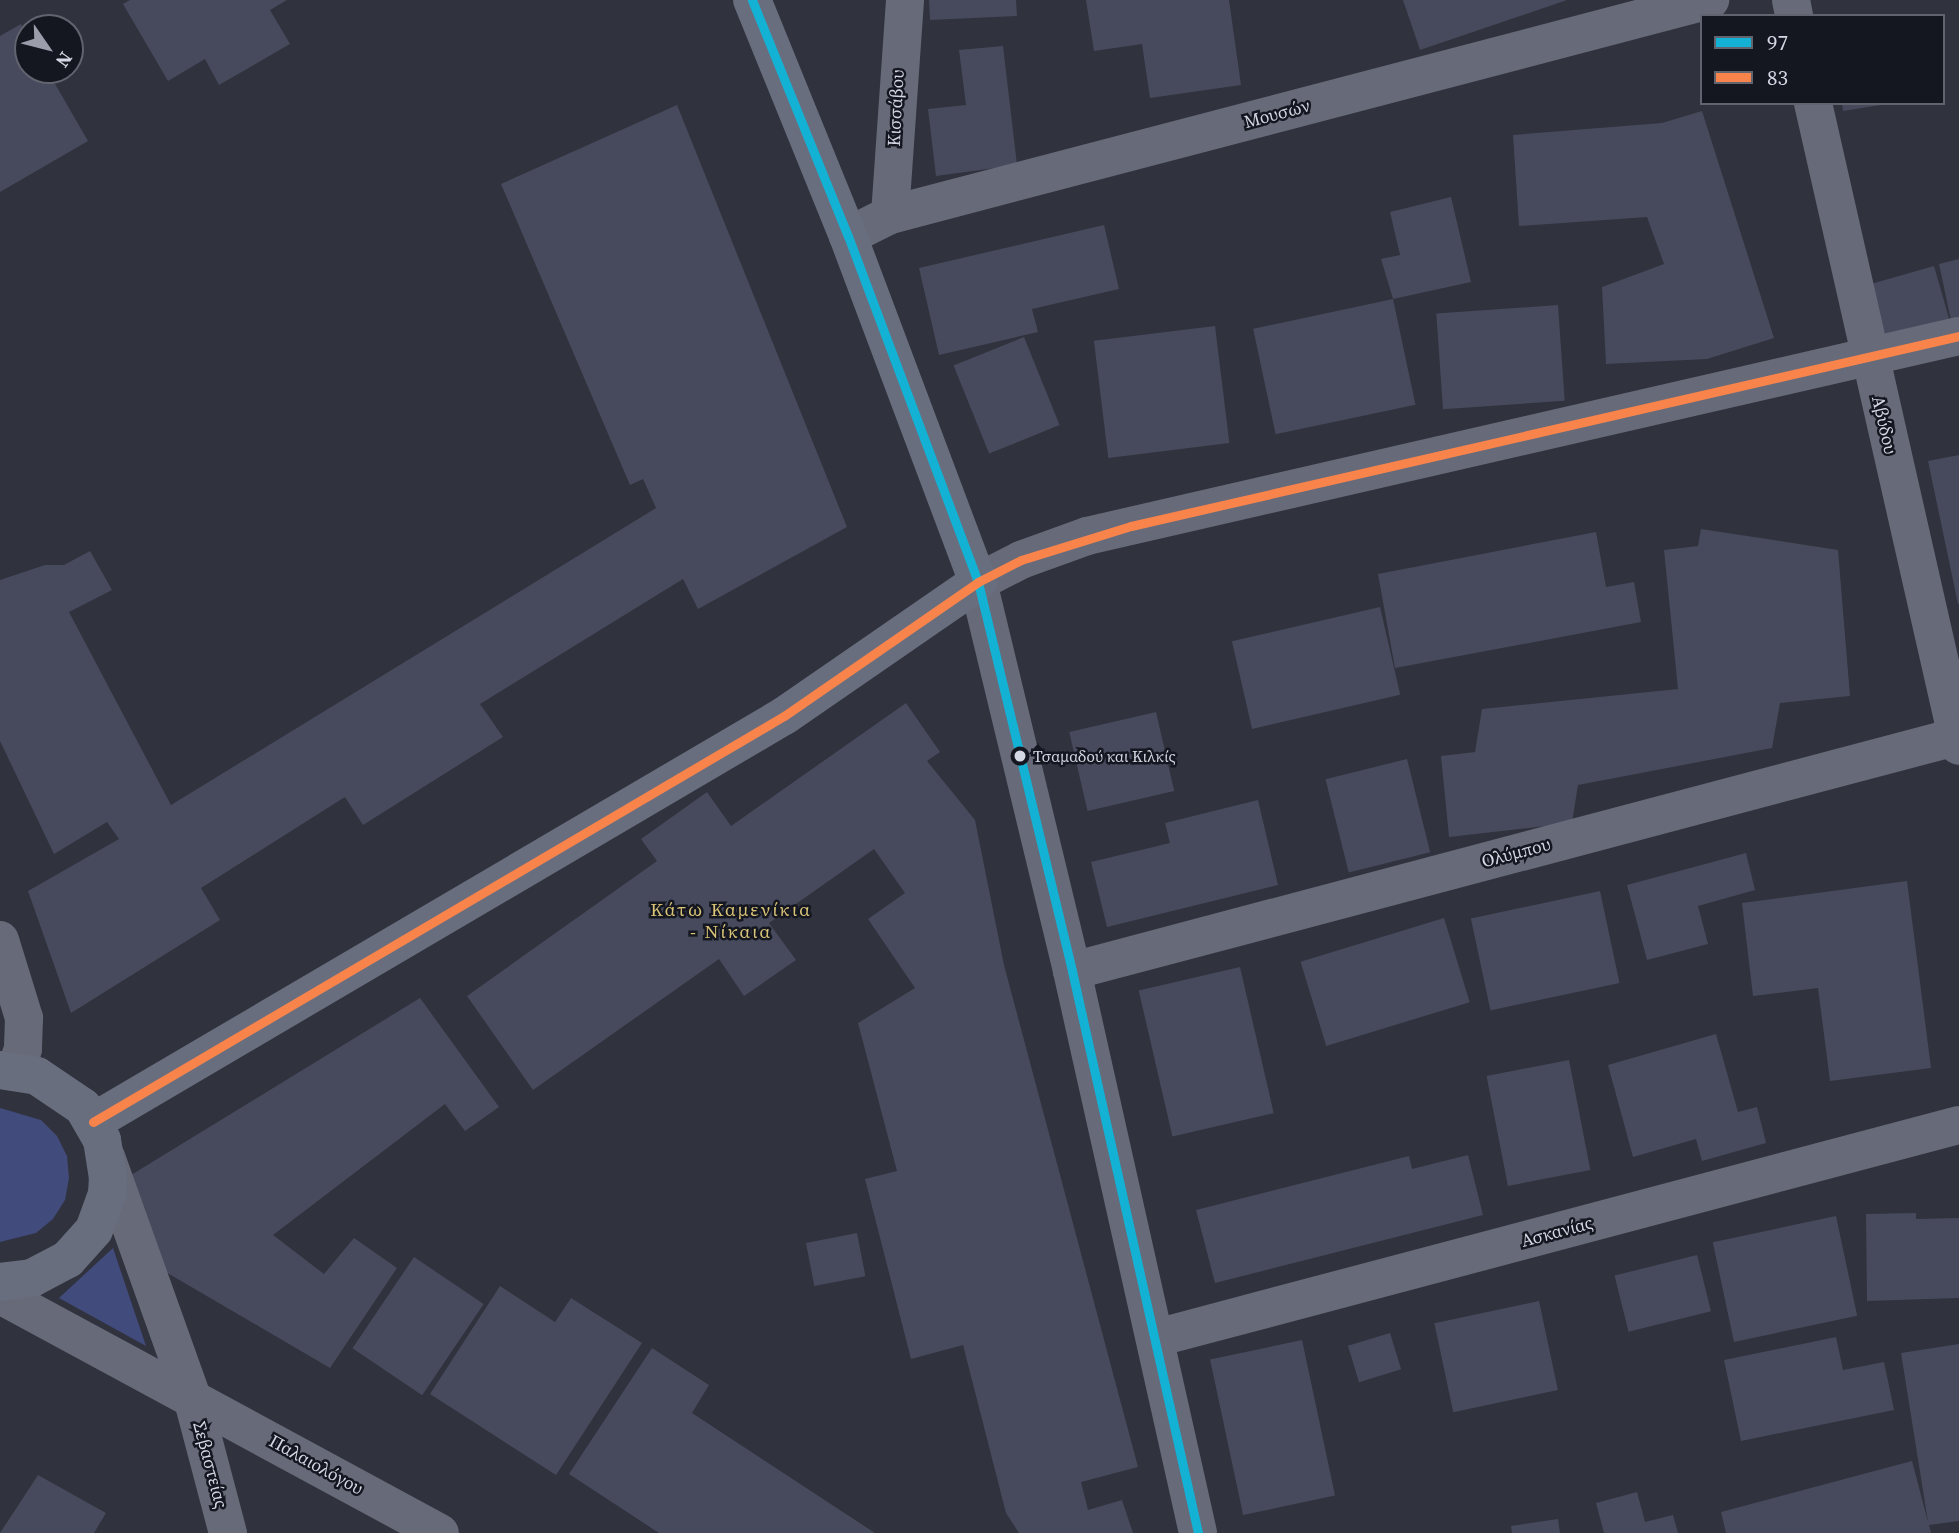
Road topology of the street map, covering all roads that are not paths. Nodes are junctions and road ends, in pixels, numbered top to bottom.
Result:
1 (752, 0) edge
2 (905, 0) edge
3 (1710, 0) edge
4 (1813, 105) edge
5 (890, 215) junction
6 (848, 236) junction
7 (1959, 336) edge
8 (1868, 357) junction
9 (978, 582) junction
10 (1958, 740) edge
11 (0, 940) edge
12 (1072, 971) junction
13 (8, 1070) edge
14 (93, 1122) junction
15 (1959, 1125) edge
16 (106, 1157) junction
17 (0, 1282) edge
18 (0, 1295) edge
19 (1156, 1338) junction
20 (192, 1397) junction
21 (228, 1533) edge
22 (440, 1533) edge
23 (1198, 1533) edge

1 - 6 main road
2 - 5 street, Κισσάβου
3 - 5 street, Μουσών
4 - 8 street, Αβύδου
5 - 6 street, Μουσών
6 - 9 main road
7 - 8 street
8 - 9 street
8 - 10 street, Αβύδου
9 - 12 street
9 - 14 main road
10 - 12 street, Ολύμπου
11 - 13 street
12 - 19 street
13 - 14 main road
14 - 16 main road
15 - 19 street, Ασκανίας
16 - 17 main road
16 - 20 street, Σεβαστείας
18 - 20 street, Παλαιολόγου
19 - 23 street
20 - 21 street, Σεβαστείας
20 - 22 street, Παλαιολόγου

